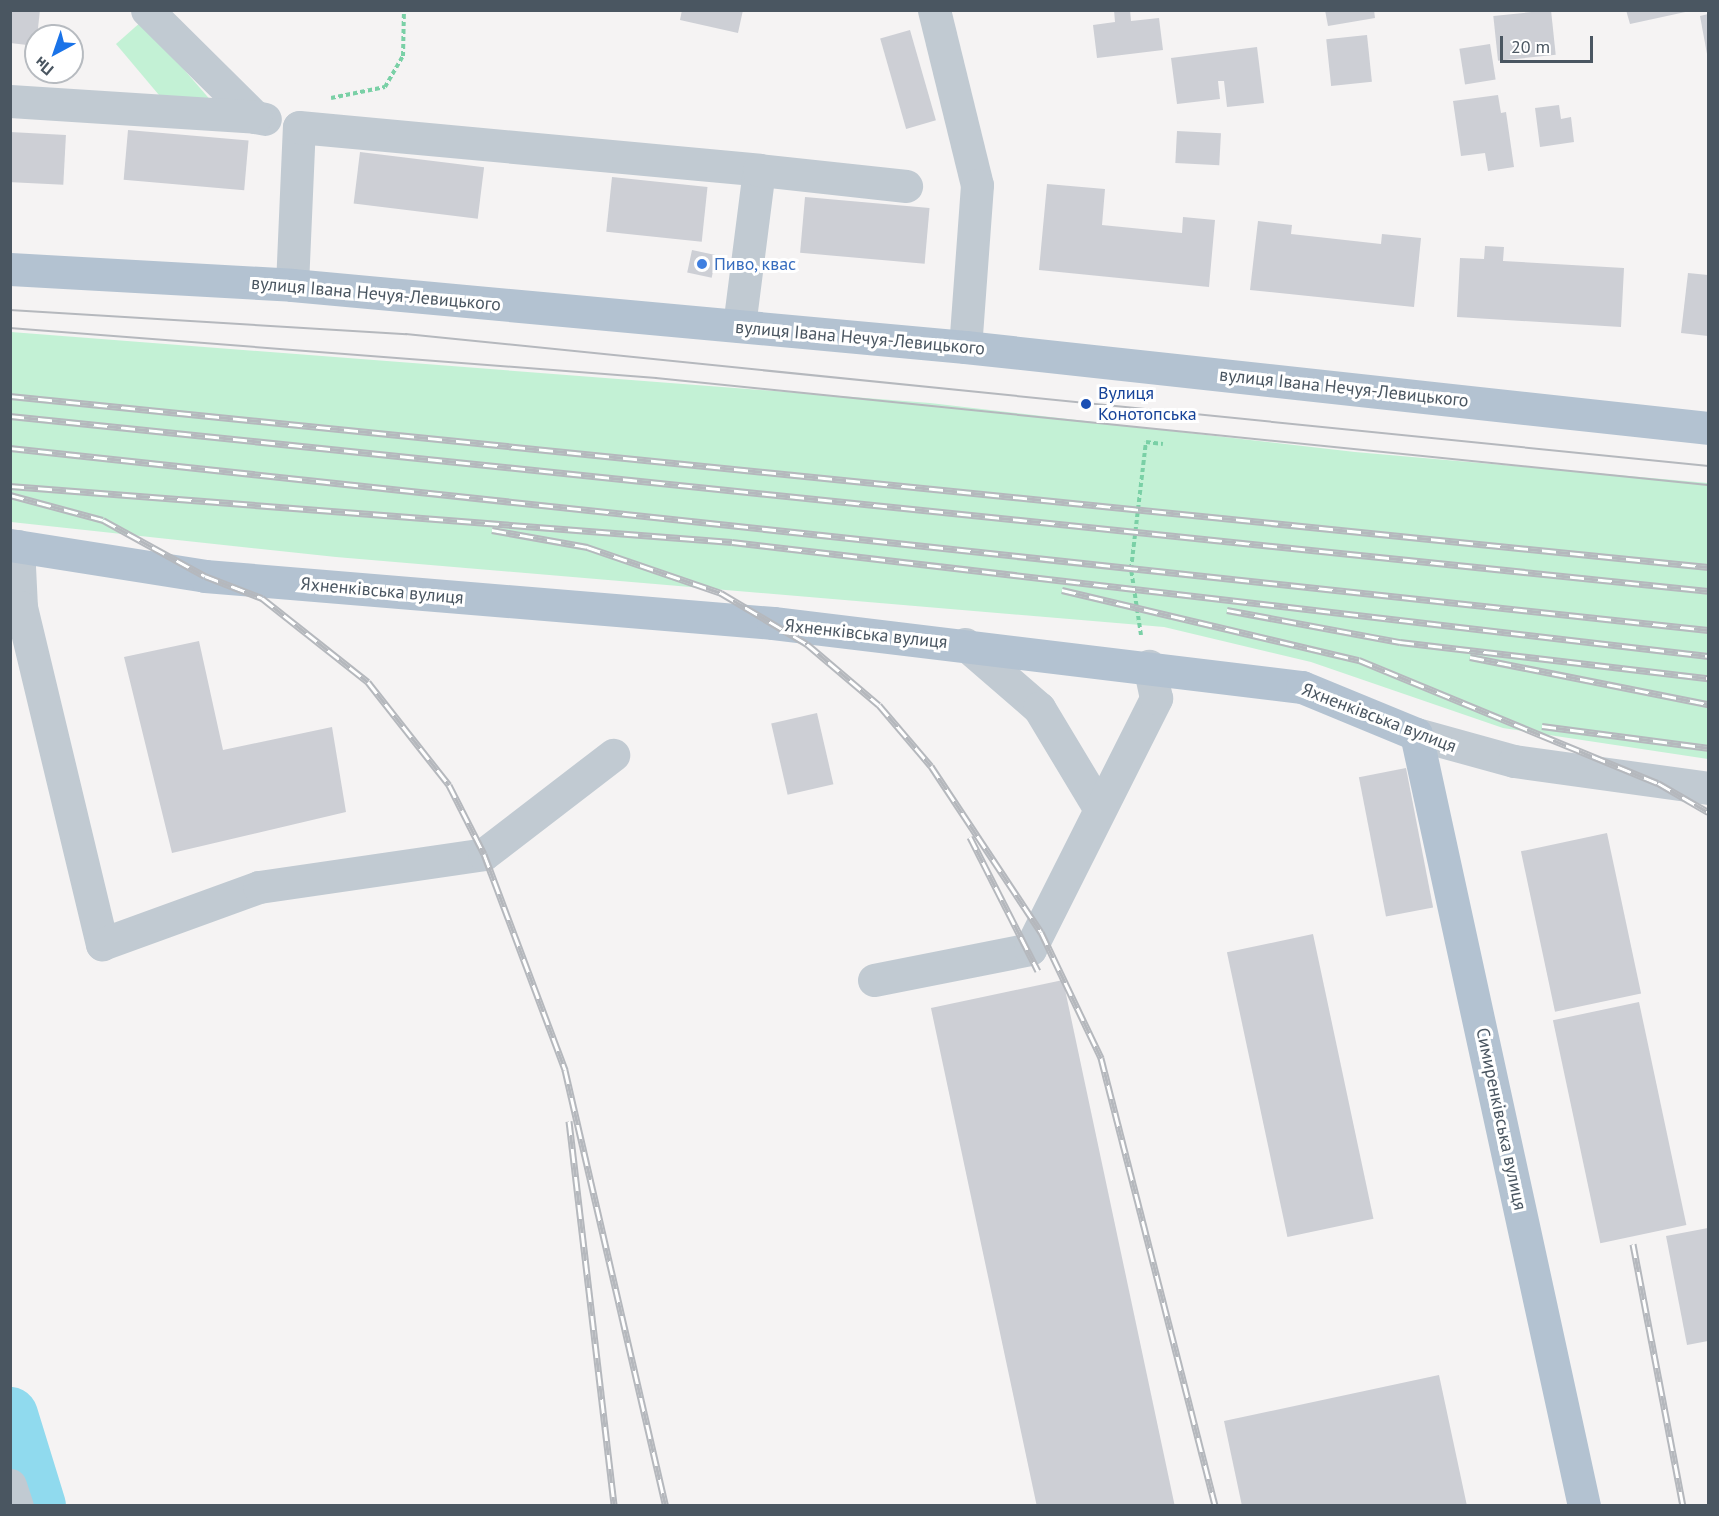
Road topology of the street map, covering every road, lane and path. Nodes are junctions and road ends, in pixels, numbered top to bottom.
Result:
1 (147, 10) edge
2 (404, 10) edge
3 (934, 10) edge
4 (10, 101) edge
5 (255, 117) junction
6 (299, 127) junction
7 (759, 170) junction
8 (906, 186) dead end
9 (10, 269) edge
10 (292, 285) junction
11 (739, 326) junction
12 (965, 347) junction
13 (1708, 428) edge
14 (1163, 444) dead end
15 (14, 545) edge
16 (964, 644) junction
17 (1149, 666) junction
18 (1416, 734) junction
19 (613, 755) dead end
20 (1708, 788) edge
21 (1099, 808) junction
22 (874, 980) dead end
23 (10, 1485) edge
24 (17, 1506) edge
25 (1584, 1506) edge

1 - 5 street
2 - 6 path
3 - 12 street
4 - 5 street
5 - 6 street
6 - 7 street
6 - 10 street
7 - 8 street
7 - 11 street
9 - 10 main road, вулиця Івана Нечуя-Левицького
10 - 11 main road, вулиця Івана Нечуя-Левицького
11 - 12 main road, вулиця Івана Нечуя-Левицького
12 - 13 main road, вулиця Івана Нечуя-Левицького
14 - 17 path
15 - 16 main road, Яхненківська вулиця
15 - 19 street
16 - 17 main road, Яхненківська вулиця
16 - 21 street
17 - 18 main road, Яхненківська вулиця
17 - 21 street
18 - 20 street, Яхненківська вулиця
18 - 25 main road, Симиренківська вулиця
21 - 22 street
23 - 24 street

